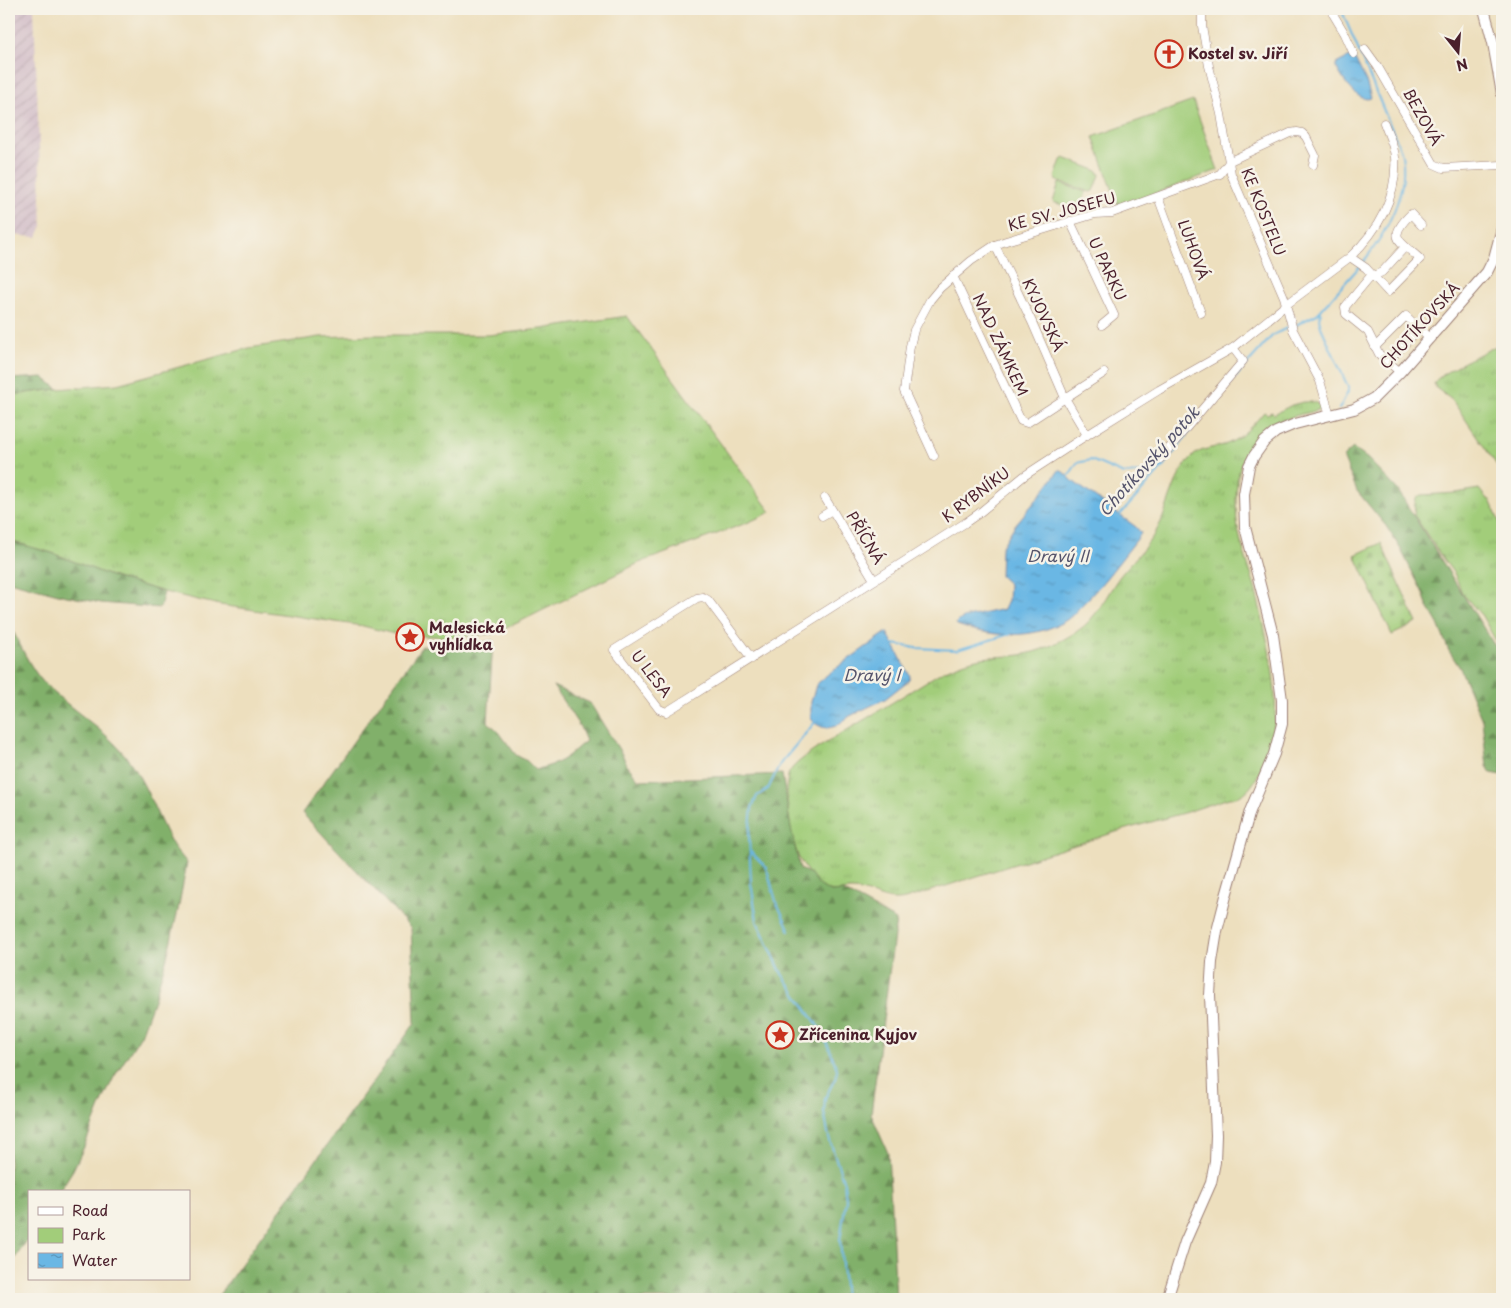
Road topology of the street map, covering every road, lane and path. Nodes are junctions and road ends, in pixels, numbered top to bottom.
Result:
1 (1202, 9) edge
2 (1330, 9) edge
3 (1484, 9) edge
4 (1365, 49) dead end
5 (1354, 54) dead end
6 (1502, 94) edge
7 (1384, 123) dead end
8 (1230, 161) junction
9 (1313, 165) dead end
10 (1502, 165) edge
11 (1158, 197) junction
12 (1070, 221) junction
13 (1421, 224) dead end
14 (1502, 228) edge
15 (995, 245) junction
16 (1405, 247) junction
17 (1353, 260) junction
18 (953, 276) junction
19 (1372, 276) junction
20 (1286, 305) junction
21 (1201, 313) dead end
22 (1102, 325) dead end
23 (1419, 329) junction
24 (1430, 339) junction
25 (1375, 347) junction
26 (1233, 348) junction
27 (1388, 361) junction
28 (1400, 372) junction
29 (1104, 373) dead end
30 (1065, 398) junction
31 (1330, 415) junction
32 (1087, 435) junction
33 (934, 456) dead end
34 (1160, 459) dead end
35 (826, 498) dead end
36 (832, 510) junction
37 (822, 516) dead end
38 (874, 580) junction
39 (752, 659) junction
40 (1167, 1299) edge

1 - 8 street, KE KOSTELU
2 - 5 street
3 - 6 street
4 - 10 street, BEZOVÁ
7 - 17 street, K RYBNÍKU
8 - 9 street, KE SV. JOSEFU
8 - 11 street, KE SV. JOSEFU
8 - 20 street, KE KOSTELU
11 - 12 street, KE SV. JOSEFU
11 - 21 street, LUHOVÁ
12 - 15 street, KE SV. JOSEFU
12 - 22 street, U PARKU
13 - 16 street
14 - 24 street, CHOTÍKOVSKÁ
15 - 18 street, KE SV. JOSEFU
15 - 30 street, KYJOVSKÁ
16 - 19 street
16 - 19 street
17 - 19 street
17 - 20 street, K RYBNÍKU
18 - 30 street, NAD ZÁMKEM
18 - 33 street, KE SV. JOSEFU
19 - 25 street
20 - 26 street, K RYBNÍKU
20 - 31 street, KE KOSTELU
23 - 24 street
23 - 25 street
23 - 27 street
24 - 28 street, CHOTÍKOVSKÁ
25 - 27 street
26 - 32 street, K RYBNÍKU
26 - 34 street
27 - 28 street
28 - 31 street, CHOTÍKOVSKÁ
29 - 30 street
30 - 32 street, KYJOVSKÁ
31 - 40 street, CHOTÍKOVSKÁ
32 - 38 street, K RYBNÍKU
35 - 36 street, PŘÍČNÁ
36 - 37 street, PŘÍČNÁ
36 - 38 street, PŘÍČNÁ
38 - 39 street, K RYBNÍKU
39 - 39 street, U LESA

